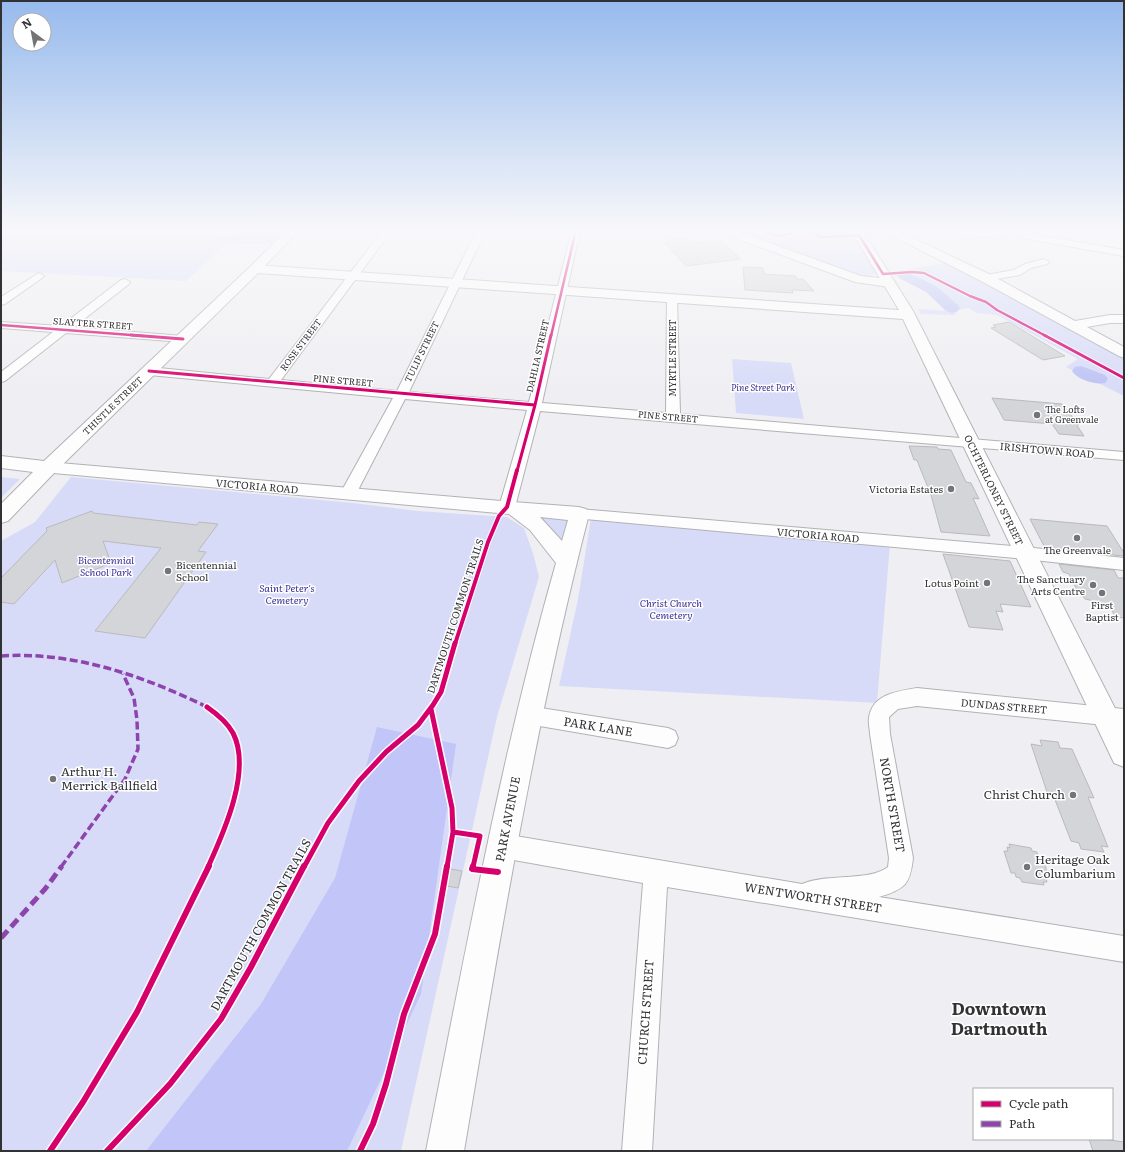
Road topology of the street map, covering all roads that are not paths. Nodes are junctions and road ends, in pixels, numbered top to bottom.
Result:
1 (456, 283) edge
2 (889, 283) edge
3 (28, 284) edge
4 (123, 284) edge
5 (240, 284) edge
6 (348, 284) edge
7 (468, 284) edge
8 (563, 284) edge
9 (997, 284) edge
10 (562, 290) junction
11 (672, 298) junction
12 (1, 302) edge
13 (907, 315) junction
14 (1124, 319) edge
15 (1, 325) edge
16 (1074, 325) junction
17 (64, 330) junction
18 (183, 339) junction
19 (1124, 353) edge
20 (149, 371) junction
21 (1, 378) edge
22 (272, 383) junction
23 (401, 395) junction
24 (535, 405) junction
25 (673, 417) junction
26 (971, 443) junction
27 (1124, 456) edge
28 (1, 462) edge
29 (48, 468) junction
30 (348, 494) junction
31 (510, 508) junction
32 (579, 514) junction
33 (1, 516) edge
34 (1025, 553) junction
35 (566, 562) junction
36 (1124, 564) edge
37 (886, 705) joint
38 (528, 715) junction
39 (1115, 716) edge
40 (668, 738) dead end
41 (1124, 754) edge
42 (503, 846) junction
43 (656, 873) junction
44 (798, 896) junction
45 (1124, 949) edge
46 (444, 1151) edge
47 (637, 1151) edge

1 - 23 street, TULIP STREET
2 - 13 main road, OCHTERLONEY STREET
3 - 12 street
4 - 17 street
5 - 18 main road, THISTLE STREET
6 - 22 street, ROSE STREET
7 - 10 main road
8 - 10 street, DAHLIA STREET
9 - 16 main road
10 - 11 main road
10 - 24 street, DAHLIA STREET
11 - 13 main road
11 - 25 street, MYRTLE STREET
13 - 26 main road, OCHTERLONEY STREET
14 - 16 main road
15 - 17 street, SLAYTER STREET
16 - 19 main road
17 - 18 street, SLAYTER STREET
17 - 21 street
18 - 20 main road, THISTLE STREET
20 - 22 street, PINE STREET
20 - 29 main road, THISTLE STREET
22 - 23 street, PINE STREET
23 - 24 street, PINE STREET
23 - 30 street, TULIP STREET
24 - 25 street, PINE STREET
24 - 31 street, DAHLIA STREET
25 - 26 street, PINE STREET
26 - 27 street, IRISHTOWN ROAD
26 - 34 main road, OCHTERLONEY STREET
28 - 29 main road, VICTORIA ROAD
29 - 30 street, VICTORIA ROAD
29 - 33 main road, THISTLE STREET
30 - 31 street, VICTORIA ROAD
31 - 32 street, VICTORIA ROAD
31 - 35 street, VICTORIA ROAD
32 - 34 street, VICTORIA ROAD
32 - 35 street, PARK AVENUE
34 - 36 street, VICTORIA ROAD
34 - 39 main road, OCHTERLONEY STREET
35 - 38 street, PARK AVENUE
37 - 39 street, DUNDAS STREET
37 - 44 street, NORTH STREET
38 - 40 street, PARK LANE
38 - 42 street, PARK AVENUE
39 - 41 main road, OCHTERLONEY STREET
42 - 43 street, WENTWORTH STREET
42 - 46 street, PARK AVENUE
43 - 44 street, WENTWORTH STREET
43 - 47 street, CHURCH STREET
44 - 45 street, WENTWORTH STREET

